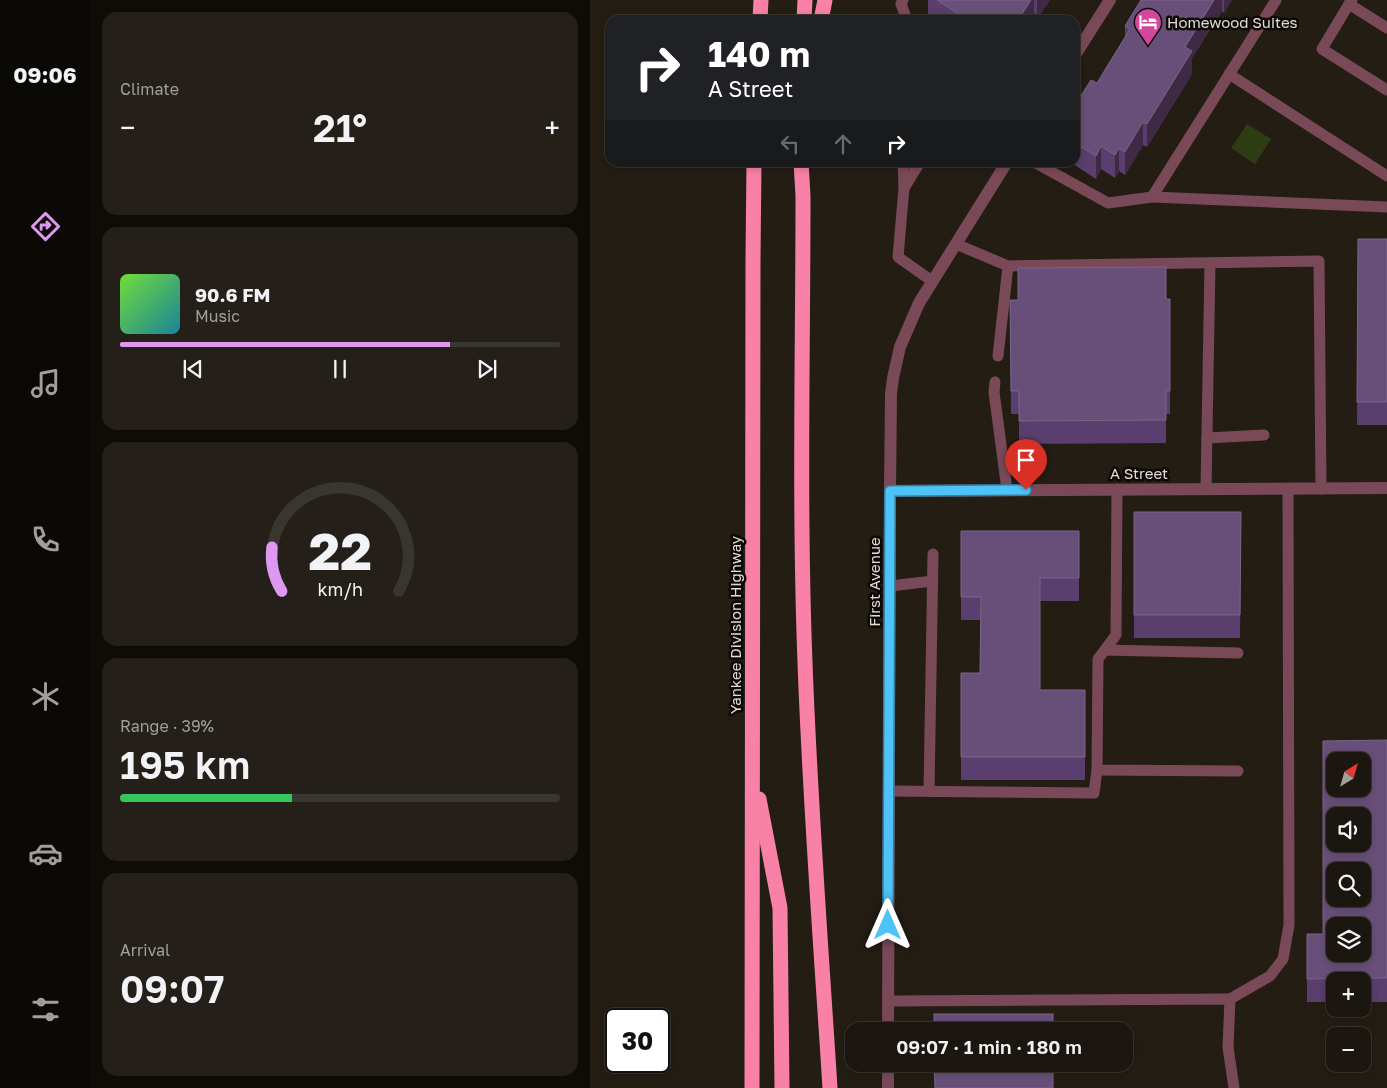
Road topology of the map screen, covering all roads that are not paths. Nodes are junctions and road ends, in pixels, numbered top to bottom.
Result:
1 (761, 0) edge
2 (805, 0) edge
3 (824, 0) edge
4 (903, 0) edge
5 (1110, 0) edge
6 (1276, 0) edge
7 (1351, 2) edge
8 (760, 15) edge
9 (804, 15) edge
10 (821, 15) edge
11 (905, 15) edge
12 (1387, 28) edge
13 (1080, 47) edge
14 (1229, 74) junction
15 (1387, 90) edge
16 (754, 167) edge
17 (801, 167) edge
18 (806, 167) edge
19 (903, 167) edge
20 (917, 167) edge
21 (1004, 167) edge
22 (1043, 167) edge
23 (1387, 176) edge
24 (904, 188) junction
25 (803, 196) junction
26 (1152, 197) junction
27 (1387, 208) edge
28 (956, 244) junction
29 (1210, 262) junction
30 (1008, 266) junction
31 (932, 281) junction
32 (998, 356) dead end
33 (995, 382) dead end
34 (1264, 435) dead end
35 (1207, 438) junction
36 (1387, 488) edge
37 (1206, 489) junction
38 (1288, 489) junction
39 (1322, 489) junction
40 (1007, 490) junction
41 (1117, 490) junction
42 (890, 491) junction
43 (933, 554) dead end
44 (933, 581) junction
45 (890, 586) junction
46 (1105, 650) junction
47 (1238, 653) dead end
48 (752, 766) junction
49 (1096, 770) junction
50 (1238, 771) dead end
51 (889, 791) junction
52 (928, 791) junction
53 (1230, 999) junction
54 (888, 1001) junction
55 (888, 1022) edge
56 (888, 1072) edge
57 (752, 1088) edge
58 (782, 1088) edge
59 (830, 1088) edge
60 (888, 1088) edge
61 (1234, 1088) edge

1 - 8 highway
2 - 9 highway
3 - 10 highway
4 - 11 lane
5 - 13 street
6 - 14 lane
7 - 12 lane
7 - 15 lane
14 - 23 lane
14 - 26 lane
16 - 48 highway, Yankee Division Highway
17 - 25 highway
18 - 25 highway
19 - 24 lane
20 - 24 lane
21 - 28 street, First Avenue
22 - 26 lane
24 - 31 lane
25 - 59 highway
26 - 27 lane
28 - 30 lane
28 - 31 street, First Avenue
29 - 30 lane
29 - 35 lane
29 - 39 lane
30 - 32 lane
31 - 42 street, First Avenue
33 - 40 lane
34 - 35 lane
35 - 37 lane
36 - 39 street, A Street
37 - 38 street, A Street
37 - 41 street, A Street
38 - 39 street, A Street
38 - 53 lane
40 - 41 street, A Street
40 - 42 street, A Street
41 - 46 lane
42 - 45 street, First Avenue
43 - 44 lane
44 - 45 lane
44 - 52 lane
45 - 51 street, First Avenue
46 - 47 lane
46 - 49 lane
48 - 57 highway, Yankee Division Highway
48 - 58 highway
49 - 50 lane
49 - 52 lane
51 - 52 lane
51 - 54 street, First Avenue
53 - 54 lane
53 - 61 lane
54 - 55 street, First Avenue
56 - 60 street

